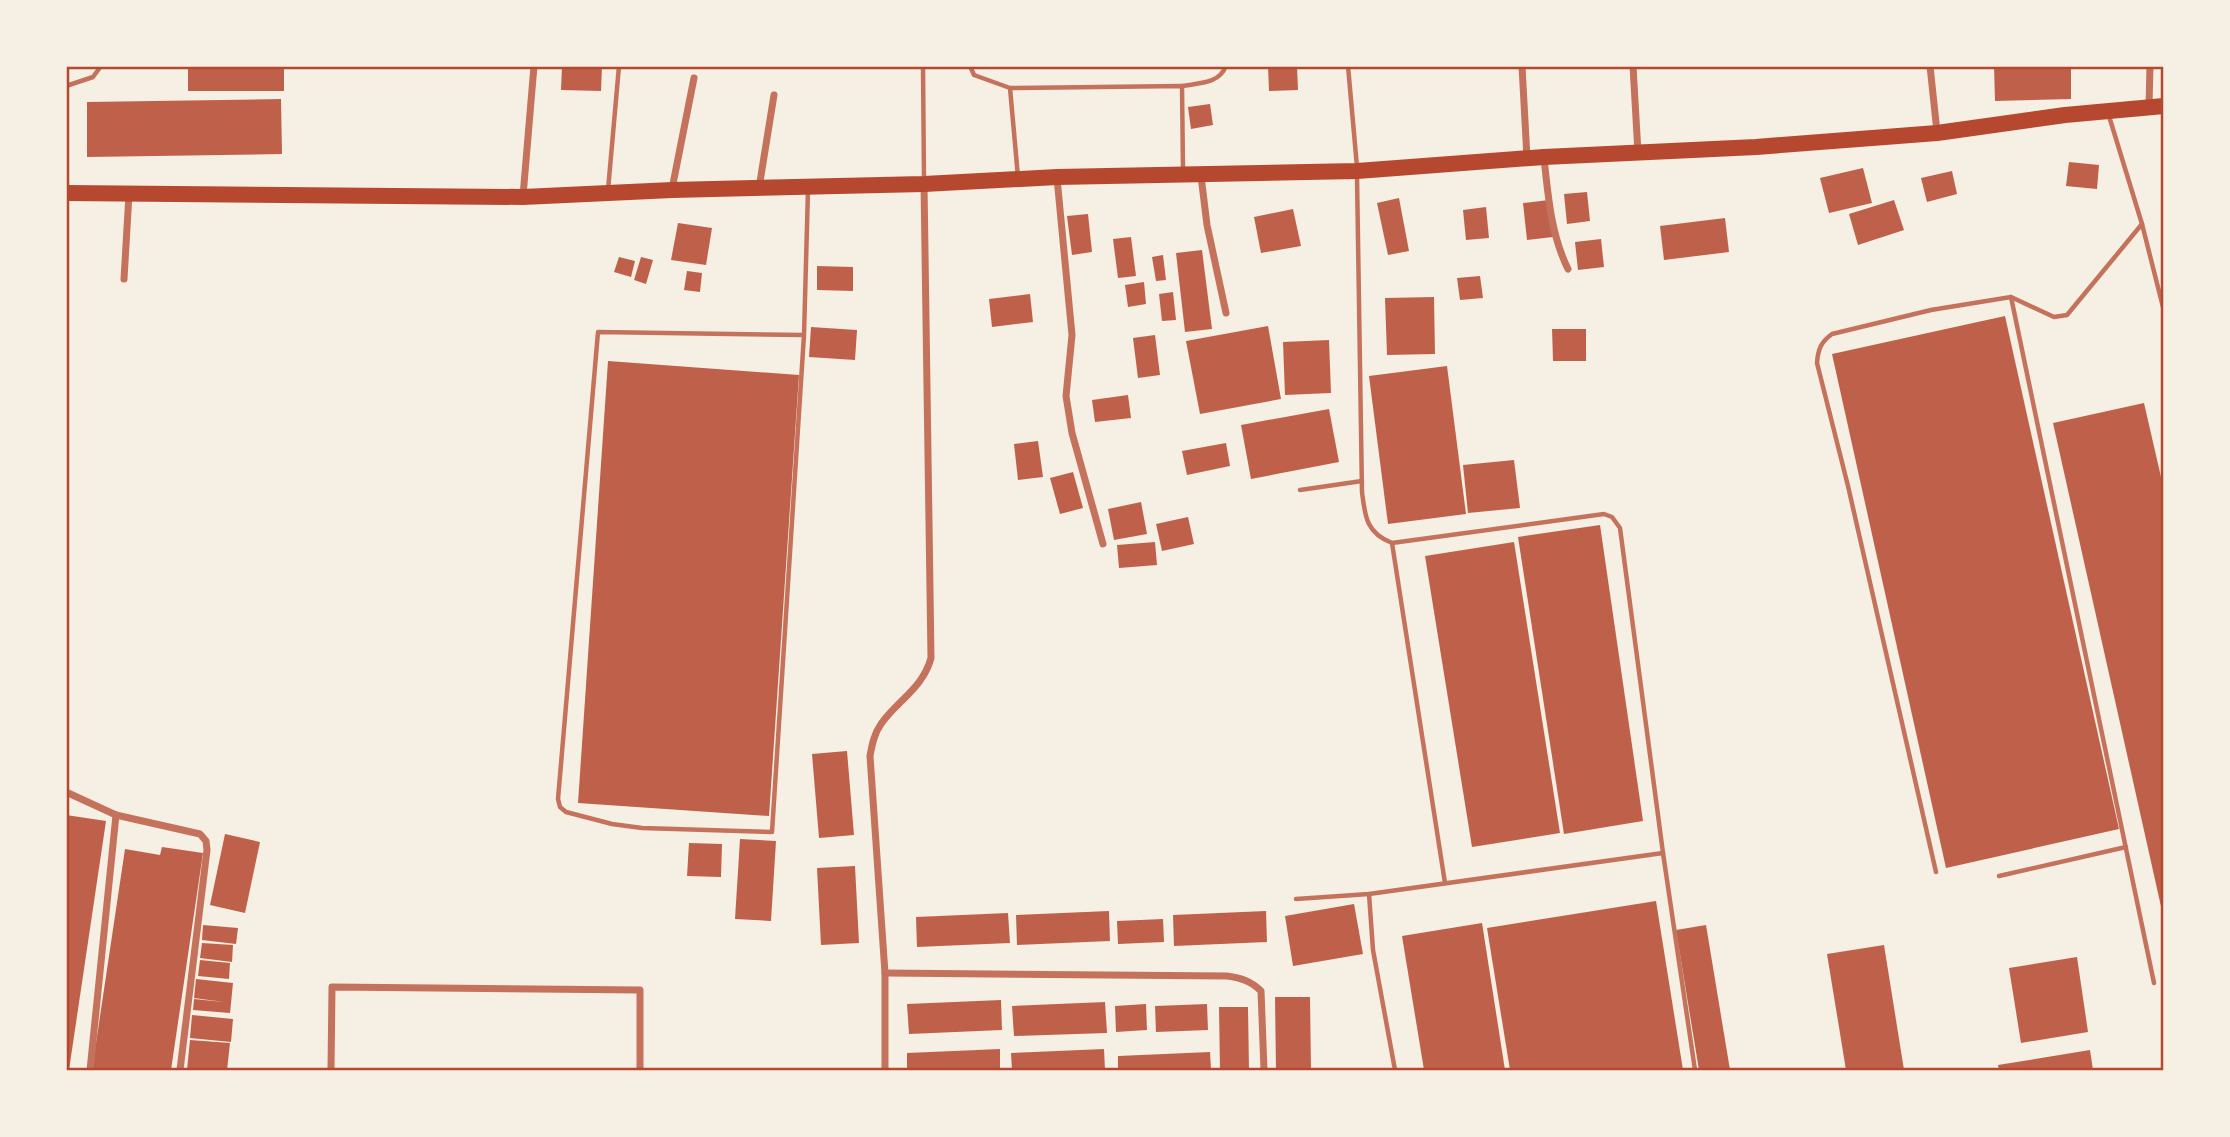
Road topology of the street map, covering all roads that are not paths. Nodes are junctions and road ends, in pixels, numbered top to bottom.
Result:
1 (101, 66) edge
2 (534, 66) edge
3 (619, 66) edge
4 (923, 66) edge
5 (970, 66) edge
6 (1226, 66) edge
7 (1348, 66) edge
8 (1522, 66) edge
9 (1633, 66) edge
10 (1930, 66) edge
11 (2150, 66) edge
12 (694, 78) dead end
13 (66, 86) edge
14 (1182, 86) junction
15 (1010, 88) junction
16 (774, 95) dead end
17 (2156, 106) edge
18 (2107, 111) junction
19 (1937, 133) junction
20 (1637, 153) junction
21 (1544, 157) junction
22 (1527, 158) junction
23 (1357, 171) junction
24 (1183, 174) junction
25 (1201, 176) junction
26 (1057, 177) junction
27 (1018, 179) junction
28 (924, 184) junction
29 (808, 187) junction
30 (759, 189) junction
31 (672, 190) junction
32 (66, 193) edge
33 (129, 194) junction
34 (607, 194) junction
35 (523, 197) junction
36 (2142, 224) junction
37 (1568, 269) dead end
38 (124, 279) dead end
39 (2011, 297) junction
40 (2164, 311) edge
41 (1226, 313) dead end
42 (804, 335) junction
43 (1362, 481) junction
44 (1300, 490) dead end
45 (1392, 543) junction
46 (1102, 544) dead end
47 (66, 792) edge
48 (116, 815) junction
49 (2126, 847) junction
50 (1663, 853) junction
51 (1936, 872) dead end
52 (1999, 876) dead end
53 (1445, 883) junction
54 (1369, 894) junction
55 (1296, 899) dead end
56 (885, 973) junction
57 (2154, 983) dead end
58 (90, 1070) edge
59 (180, 1070) edge
60 (331, 1070) edge
61 (640, 1070) edge
62 (885, 1070) edge
63 (1264, 1070) edge
64 (1395, 1070) edge
65 (1695, 1070) edge

1 - 13 lane
2 - 35 street
3 - 34 lane
4 - 28 lane
5 - 15 lane
6 - 14 lane
7 - 23 lane
8 - 22 street
9 - 20 street
10 - 19 street
11 - 17 street
12 - 31 street
14 - 15 lane
14 - 24 lane
15 - 27 lane
16 - 30 street
17 - 18 highway
18 - 19 highway
18 - 36 lane
19 - 20 highway
20 - 21 highway
21 - 22 highway
21 - 37 street
22 - 23 highway
23 - 25 highway
23 - 43 lane
24 - 25 highway
24 - 26 highway
25 - 41 street
26 - 27 highway
26 - 46 street
27 - 28 highway
28 - 29 highway
28 - 56 street
29 - 30 highway
29 - 42 lane
30 - 31 highway
31 - 34 highway
32 - 33 highway
33 - 35 highway
33 - 38 street
34 - 35 highway
36 - 39 lane
36 - 40 lane
39 - 49 lane
39 - 51 lane
42 - 42 lane
43 - 44 lane
43 - 45 lane
45 - 50 lane
45 - 53 lane
47 - 48 street
48 - 58 street
48 - 59 street
49 - 52 lane
49 - 57 lane
50 - 53 lane
50 - 65 lane
53 - 54 lane
54 - 55 lane
54 - 64 lane
56 - 62 street
56 - 63 street
60 - 61 street

